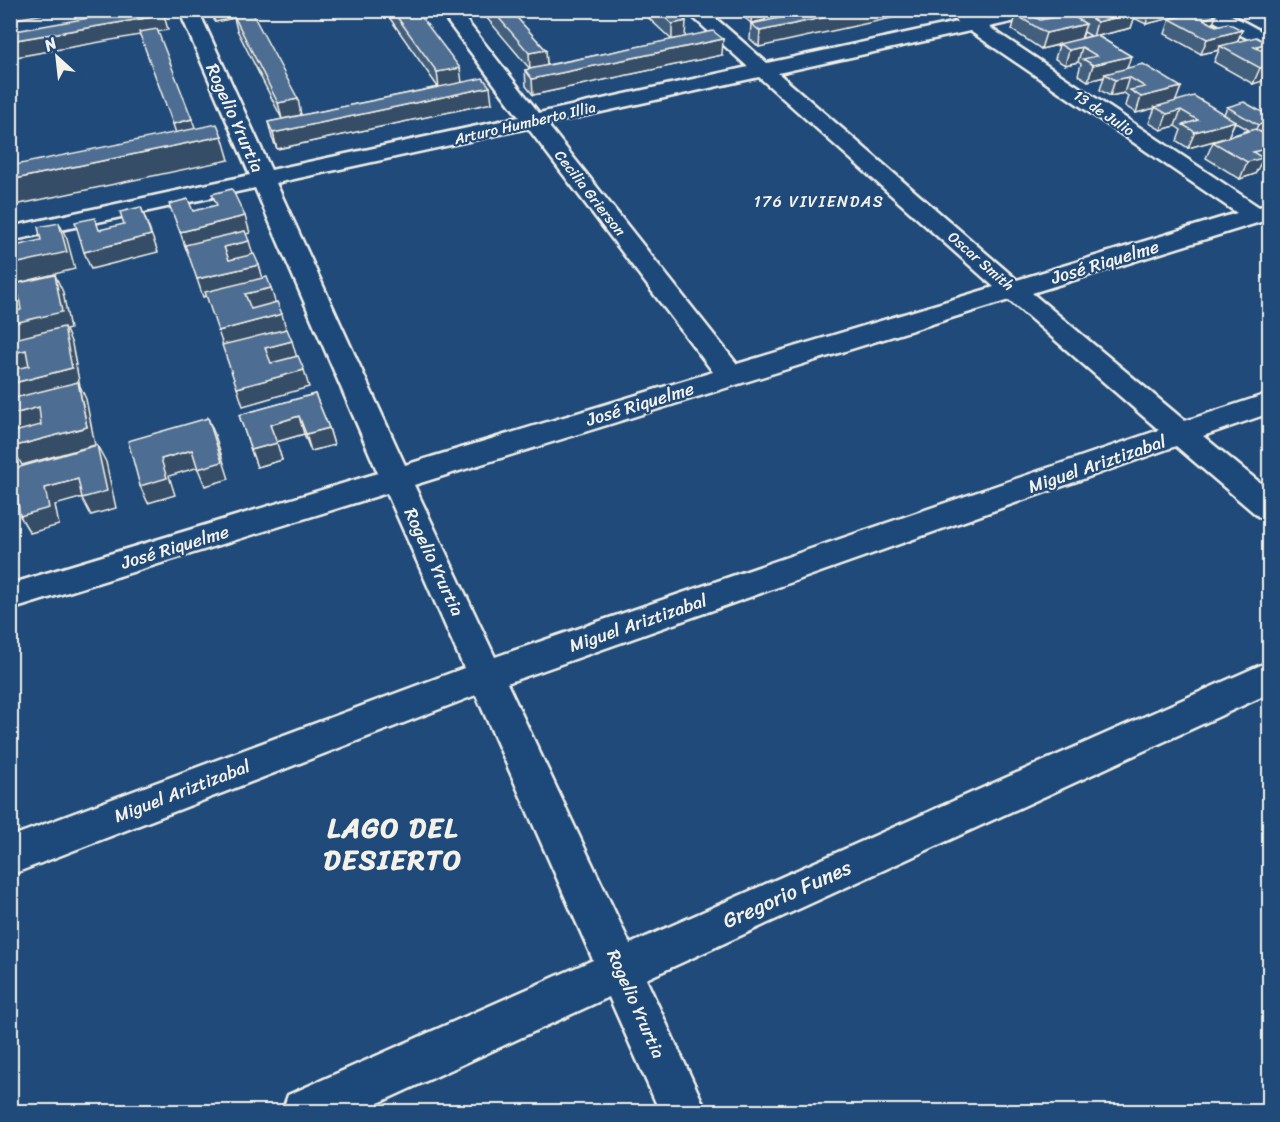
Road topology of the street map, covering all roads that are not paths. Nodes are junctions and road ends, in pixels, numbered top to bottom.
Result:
1 (188, 10) edge
2 (448, 10) edge
3 (694, 10) edge
4 (952, 10) edge
5 (1040, 10) edge
6 (1207, 10) edge
7 (974, 25) junction
8 (1269, 44) edge
9 (763, 69) junction
10 (534, 121) junction
11 (263, 181) junction
12 (1263, 213) edge
13 (10, 234) edge
14 (1013, 290) junction
15 (731, 376) junction
16 (1269, 402) edge
17 (1182, 434) junction
18 (396, 479) junction
19 (1269, 509) edge
20 (10, 597) edge
21 (487, 675) junction
22 (1269, 675) edge
23 (10, 856) edge
24 (621, 969) junction
25 (305, 1112) edge
26 (684, 1112) edge

1 - 11 street, Rogelio Yrurtia
2 - 10 street, Cecilia Grierson
3 - 9 street, Oscar Smith
4 - 7 street, 13 de Julio
5 - 7 street, Arturo Humberto Illia
6 - 8 street
7 - 9 street, Arturo Humberto Illia
7 - 12 street, 13 de Julio
9 - 10 street, Arturo Humberto Illia
9 - 14 street, Oscar Smith
10 - 11 street, Arturo Humberto Illia
10 - 15 street, Cecilia Grierson
11 - 13 street, Arturo Humberto Illia
11 - 18 street, Rogelio Yrurtia
12 - 14 street, José Riquelme
14 - 15 street, José Riquelme
14 - 17 street, Oscar Smith
15 - 18 street, José Riquelme
16 - 17 street, Miguel Ariztizabal
17 - 19 street, Oscar Smith
17 - 21 street, Miguel Ariztizabal
18 - 20 street, José Riquelme
18 - 21 street, Rogelio Yrurtia
21 - 23 street, Miguel Ariztizabal
21 - 24 street, Rogelio Yrurtia
22 - 24 street, Gregorio Funes
24 - 25 street, Gregorio Funes
24 - 26 street, Rogelio Yrurtia

